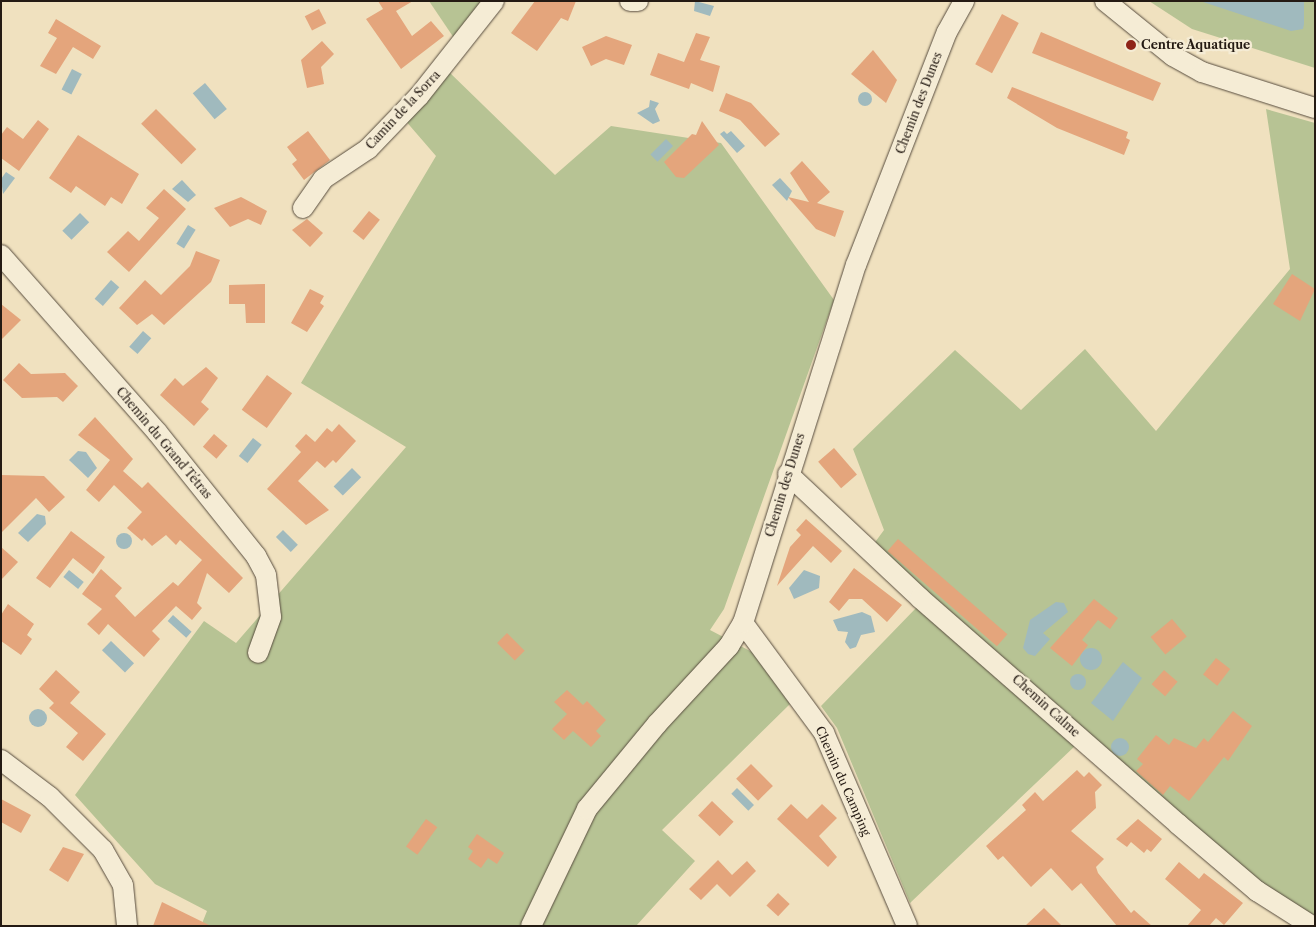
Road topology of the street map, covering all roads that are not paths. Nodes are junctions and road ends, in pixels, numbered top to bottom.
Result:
1 (494, 1) edge
2 (630, 1) edge
3 (638, 1) edge
4 (964, 1) edge
5 (1104, 1) edge
6 (1125, 1) edge
7 (1161, 46) junction
8 (1315, 108) edge
9 (303, 208) dead end
10 (1, 256) edge
11 (788, 474) junction
12 (743, 623) junction
13 (258, 653) dead end
14 (1, 760) edge
15 (127, 926) edge
16 (531, 926) edge
17 (907, 926) edge
18 (1312, 926) edge

1 - 9 street, Camin de la Sorra
2 - 3 street
4 - 11 street, Chemin des Dunes
5 - 7 street
6 - 7 street
7 - 8 street
10 - 13 street, Chemin du Grand Tétras
11 - 12 street, Chemin des Dunes
11 - 18 street, Chemin Calme
12 - 16 street, Chemin des Dunes
12 - 17 street, Chemin du Camping
14 - 15 street

